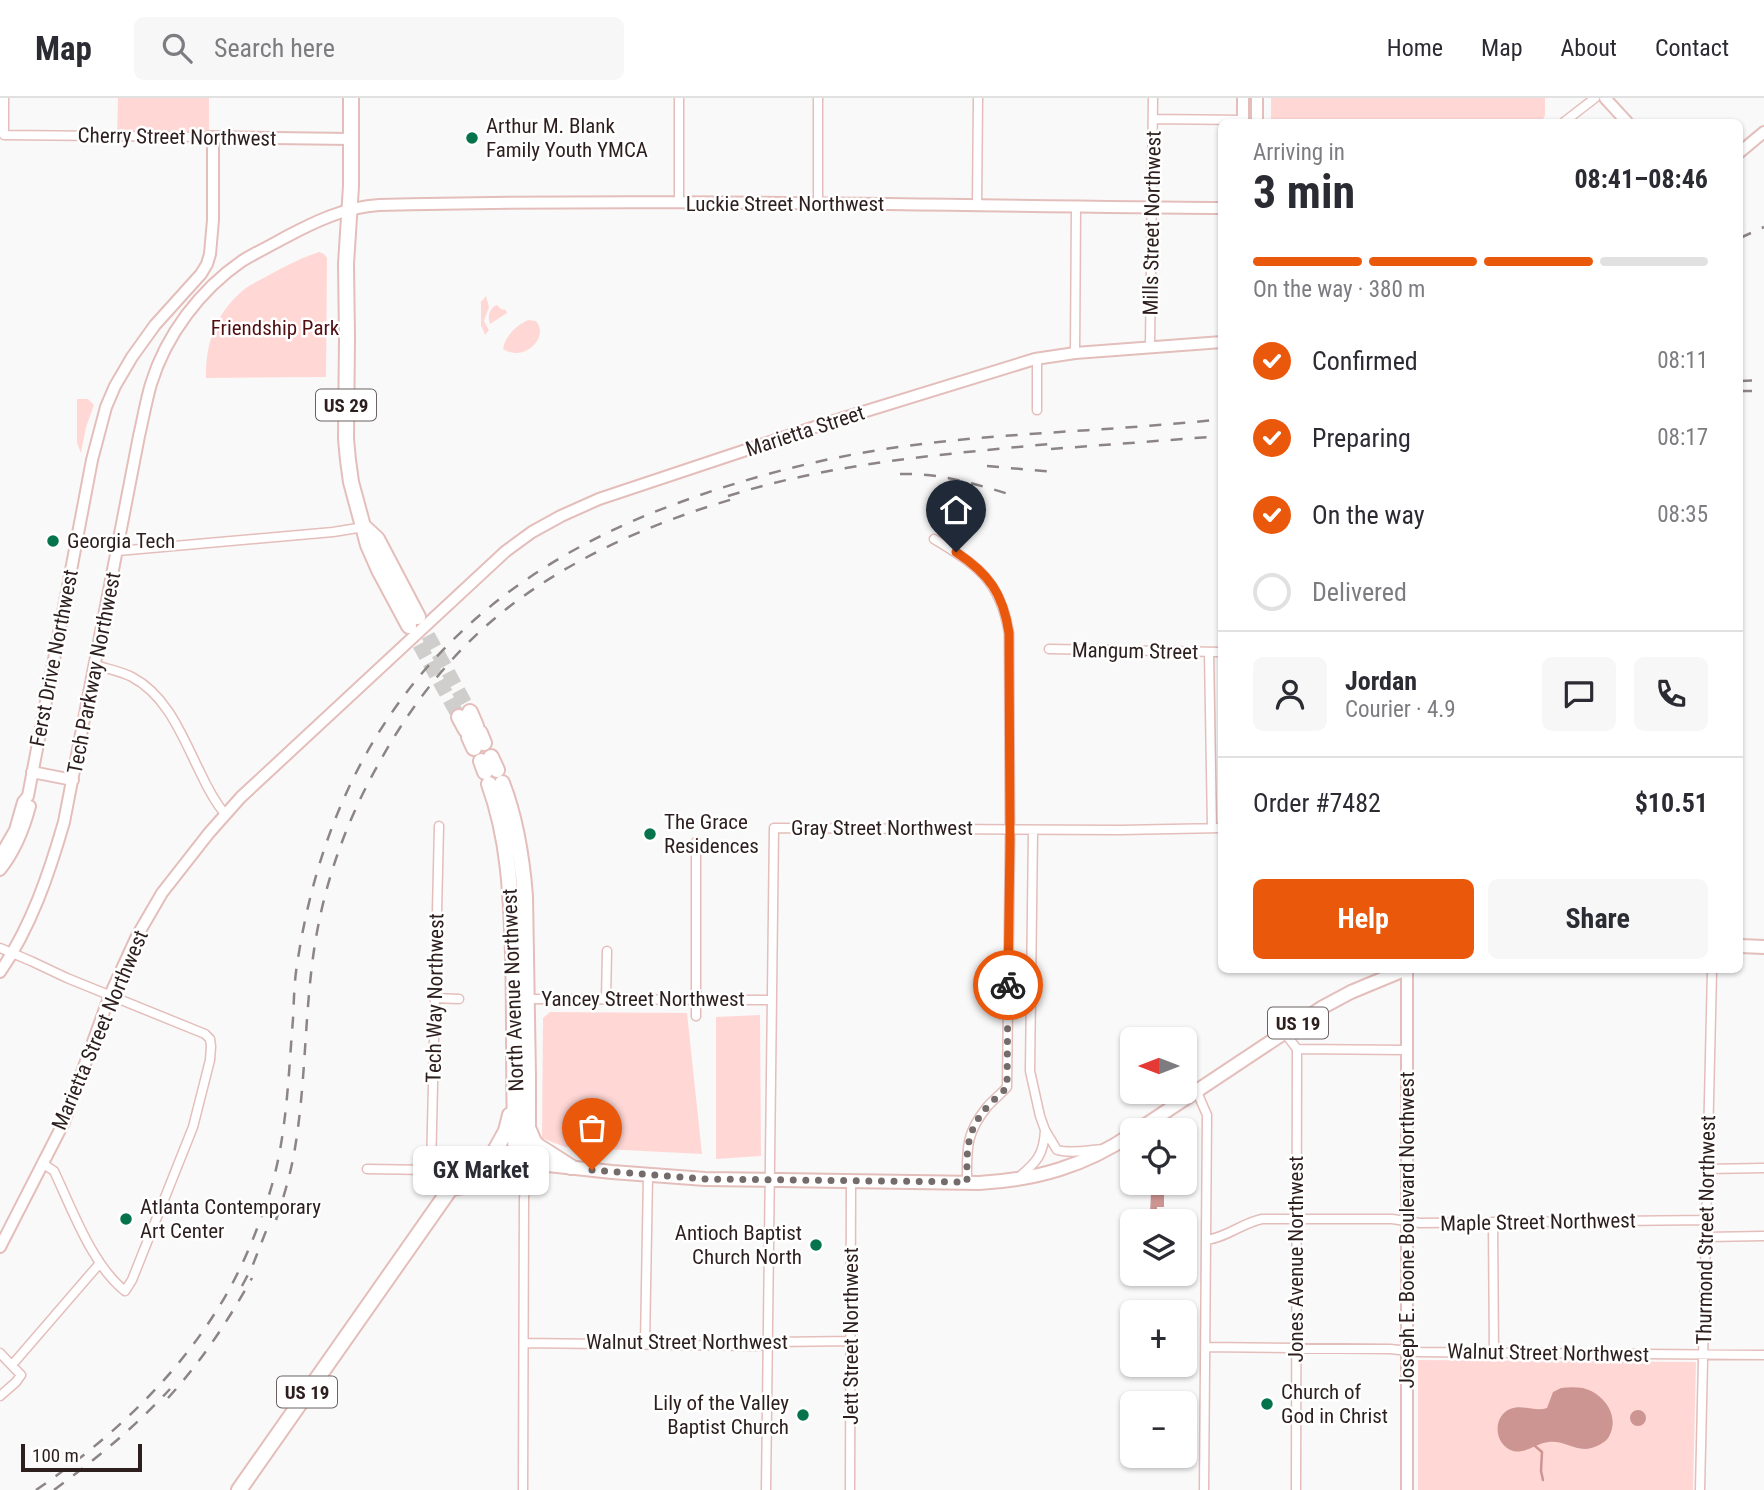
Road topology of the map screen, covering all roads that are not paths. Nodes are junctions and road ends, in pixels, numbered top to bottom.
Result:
1 (4, 98) edge
2 (351, 98) edge
3 (679, 98) edge
4 (818, 98) edge
5 (978, 98) edge
6 (1153, 98) edge
7 (1243, 98) edge
8 (1257, 98) edge
9 (1595, 98) edge
10 (1605, 98) edge
11 (1153, 119) junction
12 (1243, 119) edge
13 (1257, 119) edge
14 (1568, 119) edge
15 (1624, 119) edge
16 (1218, 120) edge
17 (1764, 132) edge
18 (209, 137) junction
19 (351, 139) junction
20 (1743, 150) edge
21 (679, 203) junction
22 (818, 204) junction
23 (977, 206) junction
24 (1076, 207) junction
25 (1151, 208) junction
26 (1218, 208) edge
27 (348, 209) junction
28 (1218, 342) edge
29 (1150, 348) junction
30 (1075, 353) junction
31 (1037, 359) junction
32 (1037, 410) dead end
33 (364, 527) junction
34 (934, 539) dead end
35 (118, 551) junction
36 (419, 622) junction
37 (1049, 649) dead end
38 (1209, 652) junction
39 (1218, 652) edge
40 (96, 665) junction
41 (491, 771) dead end
42 (32, 772) junction
43 (73, 780) junction
44 (28, 796) junction
45 (225, 814) junction
46 (439, 826) dead end
47 (1217, 828) edge
48 (1010, 829) junction
49 (1033, 830) junction
50 (696, 842) dead end
51 (0, 856) edge
52 (0, 870) edge
53 (1743, 946) edge
54 (1764, 947) edge
55 (0, 948) edge
56 (607, 951) dead end
57 (12, 953) junction
58 (0, 972) edge
59 (1398, 973) edge
60 (1405, 973) edge
61 (1712, 973) edge
62 (110, 996) junction
63 (434, 998) junction
64 (695, 998) junction
65 (459, 999) dead end
66 (520, 999) junction
67 (606, 999) junction
68 (772, 1000) junction
69 (696, 1016) dead end
70 (1284, 1032) junction
71 (1297, 1049) junction
72 (1407, 1050) junction
73 (1197, 1092) joint
74 (516, 1094) junction
75 (1178, 1104) edge
76 (1157, 1118) edge
77 (528, 1127) junction
78 (1045, 1130) junction
79 (1120, 1141) edge
80 (1108, 1148) junction
81 (491, 1158) junction
82 (42, 1163) junction
83 (525, 1164) junction
84 (571, 1167) junction
85 (1764, 1168) edge
86 (367, 1169) dead end
87 (1707, 1169) junction
88 (431, 1170) junction
89 (648, 1175) junction
90 (1014, 1180) junction
91 (770, 1181) junction
92 (851, 1181) junction
93 (967, 1182) junction
94 (450, 1188) junction
95 (1296, 1219) junction
96 (1706, 1220) junction
97 (1407, 1221) junction
98 (1493, 1222) junction
99 (1764, 1236) edge
100 (1706, 1237) junction
101 (1206, 1241) junction
102 (0, 1247) edge
103 (100, 1263) junction
104 (851, 1341) junction
105 (524, 1343) junction
106 (768, 1343) junction
107 (645, 1344) junction
108 (1205, 1347) junction
109 (1296, 1348) junction
110 (1407, 1350) junction
111 (0, 1353) edge
112 (1494, 1353) junction
113 (1764, 1354) edge
114 (1703, 1355) junction
115 (12, 1365) junction
116 (0, 1396) edge
117 (239, 1490) edge
118 (523, 1490) edge
119 (766, 1490) edge
120 (850, 1490) edge
121 (1204, 1490) edge
122 (1296, 1490) edge
123 (1407, 1490) edge
124 (1700, 1490) edge

1 - 18 street, Cherry Street Northwest
2 - 19 highway, US 29
3 - 21 street
4 - 22 street
5 - 23 street
6 - 11 street, Mills Street Northwest
7 - 12 street
8 - 13 street
9 - 14 street
10 - 15 street
11 - 16 street
11 - 25 street, Mills Street Northwest
17 - 20 street
18 - 19 street, Cherry Street Northwest
18 - 42 street, Ferst Drive Northwest
19 - 27 highway, US 29
21 - 22 street, Luckie Street Northwest
21 - 27 street, Luckie Street Northwest
22 - 23 street, Luckie Street Northwest
23 - 24 street, Luckie Street Northwest
24 - 25 street, Luckie Street Northwest
24 - 30 street
25 - 26 street, Luckie Street Northwest
25 - 29 street, Mills Street Northwest
27 - 33 highway, US 29
27 - 35 street, Tech Parkway Northwest
28 - 29 street, Marietta Street
29 - 30 street, Marietta Street
30 - 31 street, Marietta Street
31 - 32 street
31 - 36 street, Marietta Street
33 - 35 street
33 - 36 highway, US 29
34 - 48 street
35 - 40 street, Tech Parkway Northwest
36 - 45 street, Marietta Street Northwest
37 - 38 street, Mangum Street
38 - 39 street, Mangum Street
38 - 47 street
40 - 43 street, Tech Parkway Northwest
40 - 45 street
41 - 66 highway, North Avenue Northwest
42 - 43 street
42 - 44 street, Ferst Drive Northwest
43 - 57 street, Tech Parkway Northwest
44 - 51 street, Ferst Drive Northwest
44 - 52 street, Ferst Drive Northwest
45 - 62 street, Marietta Street Northwest
46 - 63 street, Tech Way Northwest
47 - 49 street, Gray Street Northwest
48 - 49 street, Gray Street Northwest
48 - 68 street, Gray Street Northwest
48 - 93 street
49 - 78 street
50 - 64 street
53 - 54 main road
55 - 57 street
56 - 67 street
57 - 58 street, Tech Parkway Northwest
57 - 62 street
59 - 70 main road, US 19
60 - 72 street, Joseph E. Boone Boulevard Northwest
61 - 87 street, Thurmond Street Northwest
62 - 82 street, Marietta Street Northwest
62 - 103 street
63 - 65 street
63 - 88 street, Tech Way Northwest
64 - 67 street, Yancey Street Northwest
64 - 68 street, Yancey Street Northwest
64 - 69 street
66 - 67 street, Yancey Street Northwest
66 - 74 highway, North Avenue Northwest
66 - 77 highway, North Avenue Northwest
68 - 91 street
70 - 71 street
70 - 73 main road, US 19
71 - 72 street
71 - 95 street, Jones Avenue Northwest
72 - 97 street, Joseph E. Boone Boulevard Northwest
73 - 101 street
74 - 81 highway
74 - 83 highway, North Avenue Northwest
75 - 76 main road, US 19
77 - 83 highway, North Avenue Northwest
77 - 84 highway
78 - 80 street
78 - 90 street
79 - 80 main road
80 - 90 main road
81 - 83 highway
81 - 94 highway
82 - 102 street, Marietta Street Northwest
82 - 103 street
83 - 84 main road
83 - 94 highway
83 - 105 street, North Avenue Northwest
84 - 89 main road
85 - 87 street
86 - 88 street
87 - 96 street, Thurmond Street Northwest
88 - 94 street
89 - 91 main road
89 - 107 street
90 - 93 main road
91 - 92 main road
91 - 106 street
92 - 93 main road
92 - 104 street, Jett Street Northwest
94 - 117 highway, US 19
95 - 97 street, Maple Street Northwest
95 - 101 street, Maple Street Northwest
95 - 109 street, Jones Avenue Northwest
96 - 98 street, Maple Street Northwest
96 - 100 street, Thurmond Street Northwest
97 - 98 street, Maple Street Northwest
97 - 110 street, Joseph E. Boone Boulevard Northwest
98 - 112 street
99 - 100 street
100 - 114 street, Thurmond Street Northwest
101 - 108 street
103 - 115 street
104 - 106 street, Walnut Street Northwest
104 - 120 street, Jett Street Northwest
105 - 107 street, Walnut Street Northwest
105 - 118 street, North Avenue Northwest
106 - 107 street, Walnut Street Northwest
106 - 119 street
108 - 109 street, Walnut Street Northwest
108 - 121 street
109 - 110 street, Walnut Street Northwest
109 - 122 street, Jones Avenue Northwest
110 - 112 street, Walnut Street Northwest
110 - 123 street, Joseph E. Boone Boulevard Northwest
111 - 115 street
112 - 114 street, Walnut Street Northwest
113 - 114 street, Walnut Street Northwest
114 - 124 street, Thurmond Street Northwest
115 - 116 street

